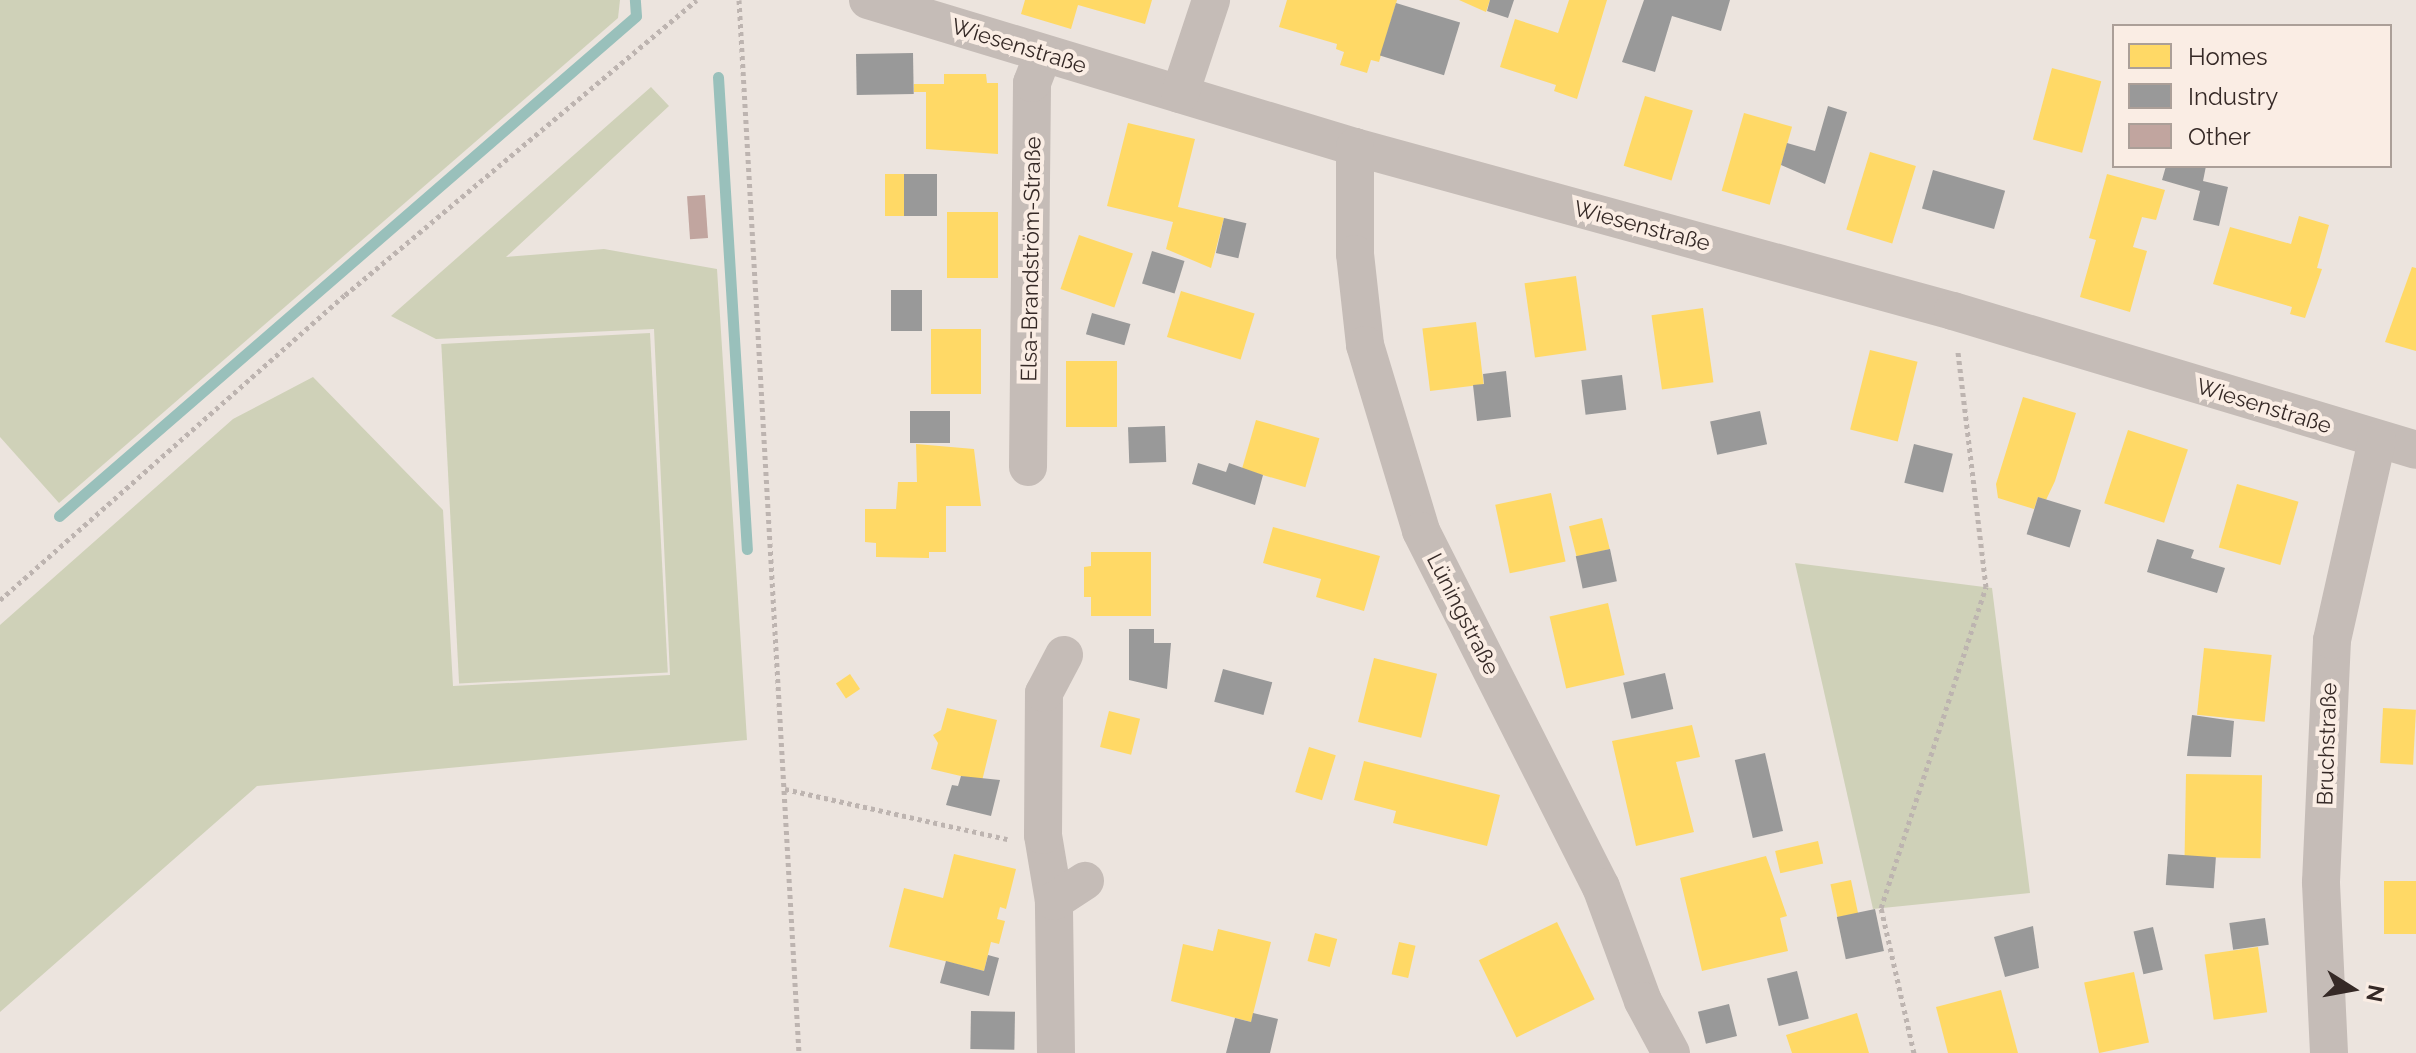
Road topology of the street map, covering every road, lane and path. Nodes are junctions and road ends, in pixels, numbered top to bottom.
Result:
1 (697, 0) edge
2 (739, 0) edge
3 (868, 0) edge
4 (1211, 0) edge
5 (1043, 54) junction
6 (1180, 94) junction
7 (1355, 147) junction
8 (1953, 311) junction
9 (2377, 440) junction
10 (2416, 450) edge
11 (1028, 467) dead end
12 (0, 600) edge
13 (1064, 655) dead end
14 (785, 789) junction
15 (1044, 847) junction
16 (799, 1053) edge
17 (1056, 1053) edge
18 (1671, 1053) edge
19 (1914, 1053) edge
20 (2329, 1053) edge

1 - 12 path
2 - 14 path
3 - 5 street, Wiesenstraße
4 - 6 street
5 - 6 street, Wiesenstraße
5 - 11 street, Elsa-Brandström-Straße
6 - 7 street, Wiesenstraße
7 - 8 street, Wiesenstraße
7 - 18 street, Lüningstraße
8 - 9 street, Wiesenstraße
8 - 19 path
9 - 10 street, Wiesenstraße
9 - 20 street, Bruchstraße
13 - 15 street
14 - 15 path
14 - 16 path
15 - 17 street

